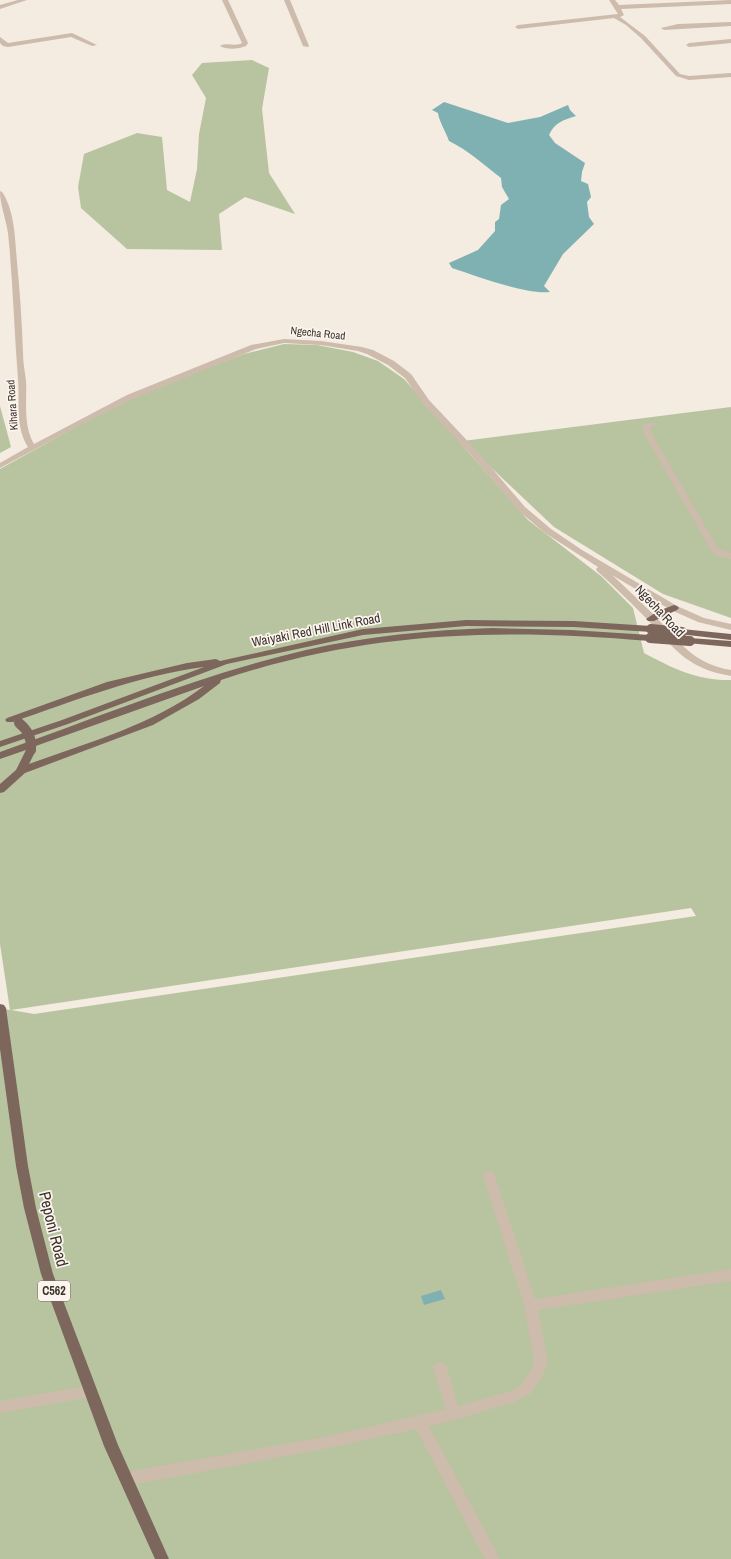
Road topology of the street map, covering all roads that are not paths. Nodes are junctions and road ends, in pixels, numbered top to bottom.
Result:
1 (24, 0) edge
2 (225, 0) edge
3 (287, 0) edge
4 (612, 0) edge
5 (731, 2) edge
6 (0, 7) edge
7 (618, 7) junction
8 (615, 16) junction
9 (731, 24) edge
10 (518, 27) dead end
11 (664, 28) dead end
12 (0, 39) edge
13 (731, 41) edge
14 (94, 44) dead end
15 (689, 45) dead end
16 (223, 46) dead end
17 (306, 46) dead end
18 (731, 75) edge
19 (0, 193) edge
20 (653, 424) dead end
21 (32, 448) junction
22 (0, 466) edge
23 (579, 552) junction
24 (731, 556) edge
25 (674, 608) junction
26 (651, 619) junction
27 (731, 627) edge
28 (651, 633) junction
29 (731, 637) edge
30 (731, 644) edge
31 (225, 662) junction
32 (731, 673) edge
33 (225, 675) junction
34 (0, 716) edge
35 (14, 722) junction
36 (0, 744) edge
37 (0, 756) edge
38 (22, 770) junction
39 (0, 790) edge
40 (0, 1008) edge
41 (489, 1176) dead end
42 (731, 1275) edge
43 (531, 1305) junction
44 (440, 1368) dead end
45 (90, 1391) junction
46 (0, 1407) edge
47 (454, 1414) junction
48 (420, 1422) junction
49 (126, 1479) junction
50 (162, 1559) edge
51 (493, 1559) edge

1 - 6 street
2 - 16 street
3 - 17 street
4 - 7 street
5 - 7 street
7 - 8 street
8 - 10 street
8 - 18 street
9 - 11 street
12 - 14 street
13 - 15 street
19 - 21 street, Kihara Road
20 - 24 street
21 - 22 street, Ngecha Road
21 - 23 street, Ngecha Road
23 - 25 street, Ngecha Road
23 - 26 street, Ngecha Road
25 - 26 main road
25 - 27 street, Ngecha Road
26 - 32 street, Ngecha Road
28 - 29 main road, bridge
28 - 30 main road, bridge
28 - 31 main road, Waiyaki Red Hill Link Road
28 - 33 main road, Waiyaki Red Hill Link Road
31 - 35 main road
31 - 36 main road, Waiyaki Red Hill Link Road
33 - 37 main road, Waiyaki Red Hill Link Road
33 - 38 main road
34 - 35 main road
35 - 38 main road, bridge
38 - 39 main road
40 - 45 main road, Peponi Road / C562
41 - 43 street
42 - 43 street
43 - 47 street
44 - 47 street
45 - 46 street
45 - 49 main road, Peponi Road / C562
47 - 48 street
48 - 49 street
48 - 51 street
49 - 50 main road, Peponi Road / C562

